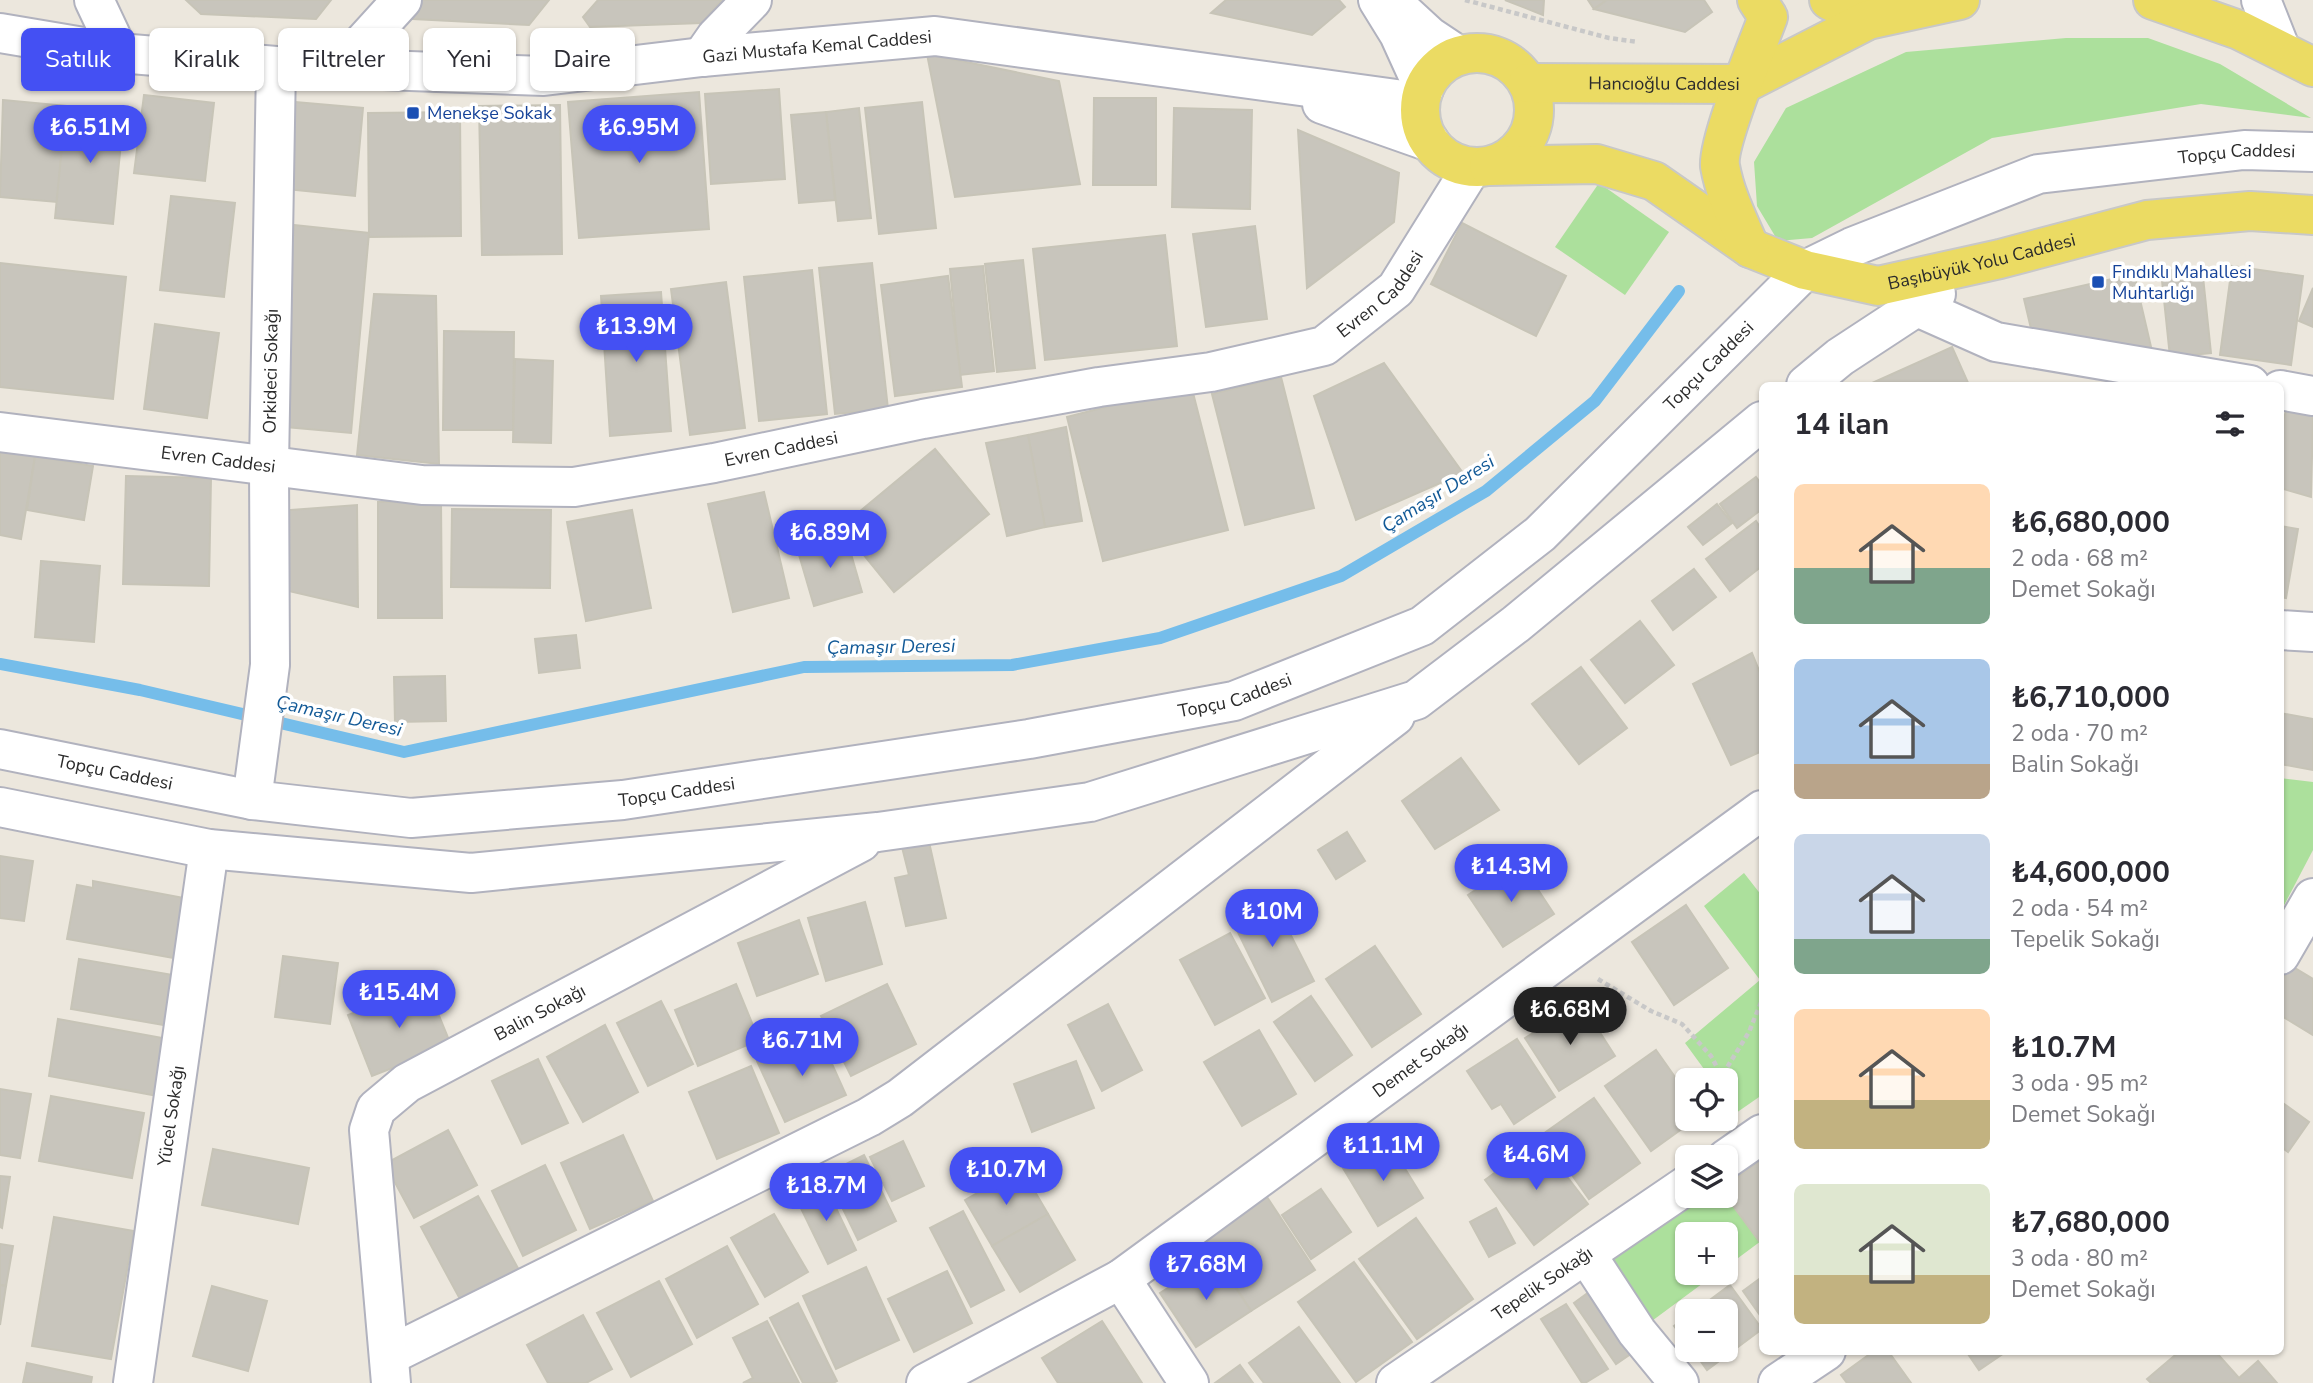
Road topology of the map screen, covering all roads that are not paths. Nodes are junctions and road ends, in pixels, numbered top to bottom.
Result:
1 (94, 0) edge
2 (401, 0) edge
3 (752, 0) edge
4 (1378, 0) edge
5 (1390, 0) edge
6 (1758, 0) edge
7 (1829, 0) edge
8 (1960, 0) edge
9 (2153, 0) edge
10 (2262, 0) edge
11 (1868, 20) junction
12 (107, 28) edge
13 (376, 28) edge
14 (0, 33) edge
15 (21, 37) edge
16 (135, 54) edge
17 (1456, 54) junction
18 (2299, 55) edge
19 (702, 57) junction
20 (276, 66) joint
21 (409, 70) edge
22 (1258, 80) junction
23 (1528, 83) junction
24 (1742, 84) junction
25 (1421, 95) junction
26 (1430, 142) junction
27 (2313, 152) edge
28 (1480, 167) junction
29 (2313, 215) edge
30 (1750, 248) junction
31 (2000, 259) junction
32 (1805, 270) junction
33 (1915, 306) junction
34 (1810, 382) edge
35 (2232, 382) edge
36 (2284, 391) edge
37 (2313, 396) edge
38 (1759, 423) edge
39 (0, 432) edge
40 (269, 466) junction
41 (2284, 630) edge
42 (2313, 632) edge
43 (1416, 700) junction
44 (0, 749) edge
45 (255, 786) junction
46 (0, 807) edge
47 (1759, 812) edge
48 (878, 832) junction
49 (209, 849) junction
50 (2313, 898) edge
51 (2284, 947) edge
52 (1675, 1193) edge
53 (1586, 1254) junction
54 (1121, 1279) junction
55 (1820, 1355) edge
56 (390, 1369) edge
57 (133, 1383) edge
58 (926, 1383) edge
59 (1189, 1383) edge
60 (1396, 1383) edge
61 (1679, 1383) edge
62 (1778, 1383) edge

1 - 12 street
2 - 13 street
3 - 19 street
4 - 25 street
5 - 17 street
6 - 24 main road
7 - 11 main road
8 - 11 main road
9 - 18 main road
10 - 18 street
11 - 24 main road, Hancıoğlu Caddesi
14 - 15 street, Gazi Mustafa Kemal Caddesi
16 - 20 street, Gazi Mustafa Kemal Caddesi
17 - 23 main road
17 - 25 main road
19 - 21 street, Gazi Mustafa Kemal Caddesi
19 - 22 street, Gazi Mustafa Kemal Caddesi
20 - 40 street, Orkideci Sokağı
22 - 25 street, Gazi Mustafa Kemal Caddesi
22 - 26 street, Gazi Mustafa Kemal Caddesi
23 - 24 main road, Hancıoğlu Caddesi
23 - 28 main road
24 - 30 main road
25 - 26 main road
26 - 28 main road
27 - 32 street, Topçu Caddesi
28 - 30 main road
28 - 40 street, Evren Caddesi
29 - 31 main road, Başıbüyük Yolu Caddesi
30 - 32 main road, Başıbüyük Yolu Caddesi
31 - 32 main road, Başıbüyük Yolu Caddesi
31 - 33 street
32 - 45 street, Topçu Caddesi
33 - 34 street
33 - 35 street
36 - 37 street
38 - 43 street
39 - 40 street, Evren Caddesi
40 - 45 street, Orkideci Sokağı
41 - 42 street
43 - 48 street
43 - 56 street
44 - 45 street, Topçu Caddesi
46 - 49 street
47 - 54 street, Demet Sokağı
48 - 49 street
48 - 56 street, Balin Sokağı
49 - 57 street, Yücel Sokağı
50 - 51 street
52 - 53 street, Tepelik Sokağı
53 - 60 street, Tepelik Sokağı
53 - 61 street
54 - 58 street, Demet Sokağı
54 - 59 street
55 - 62 street

